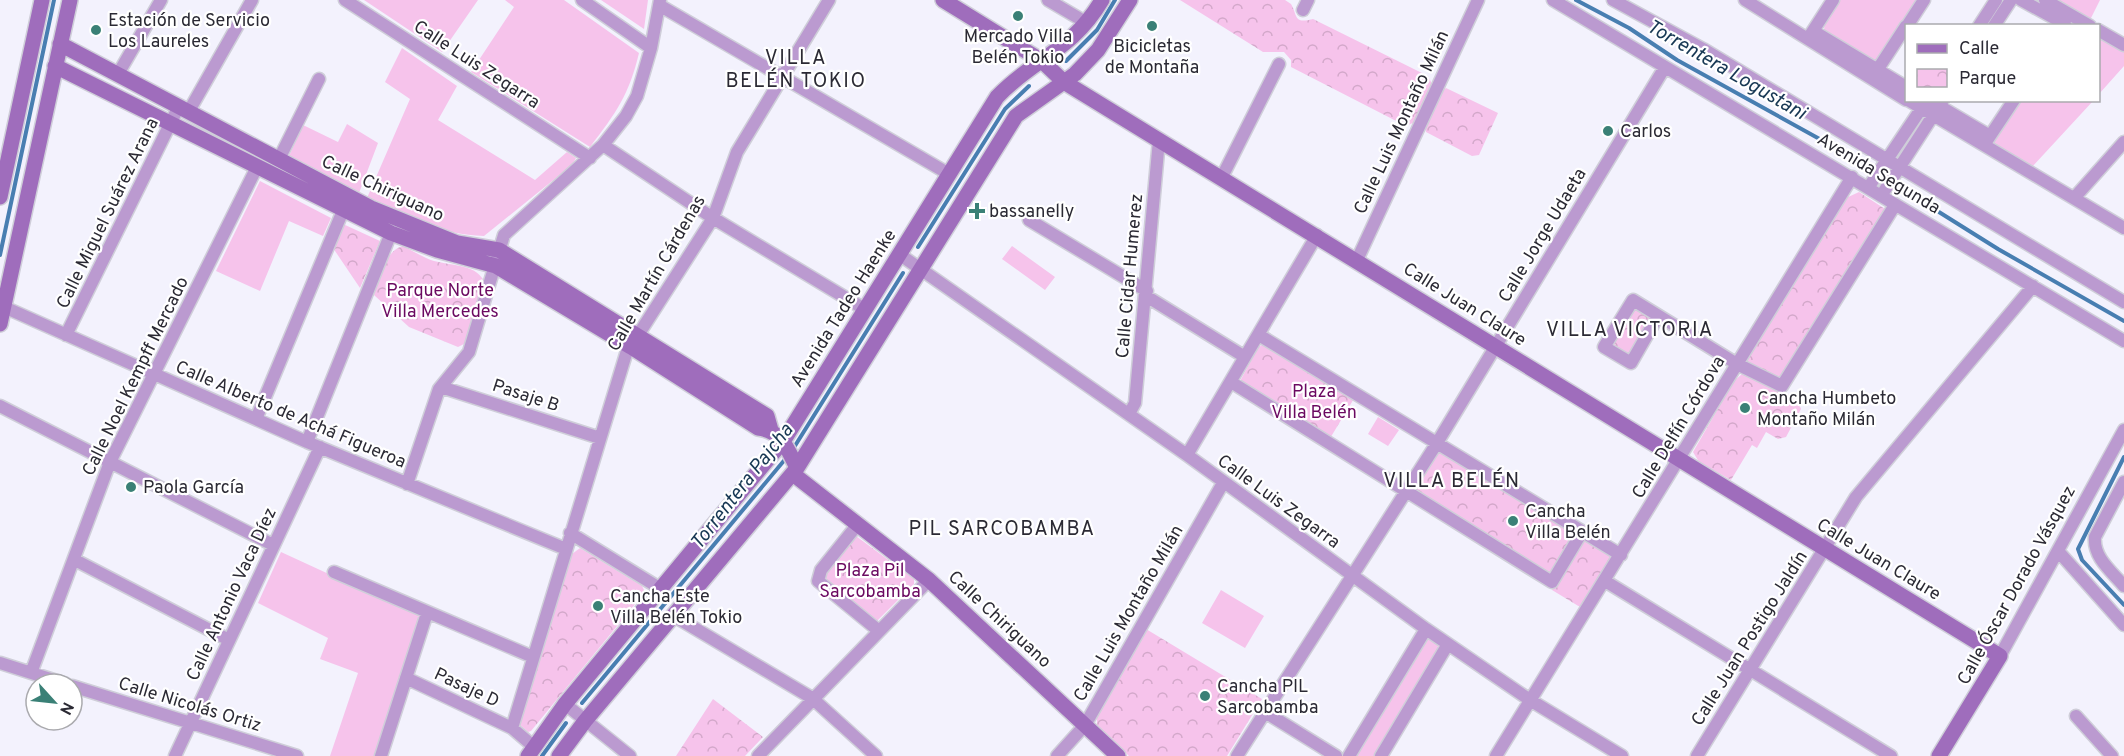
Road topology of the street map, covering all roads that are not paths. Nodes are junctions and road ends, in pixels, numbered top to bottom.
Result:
1 (70, 0) edge
2 (160, 0) edge
3 (252, 0) edge
4 (345, 0) edge
5 (582, 0) edge
6 (829, 0) edge
7 (943, 0) edge
8 (1048, 0) edge
9 (1102, 0) edge
10 (1131, 0) edge
11 (1478, 0) edge
12 (1553, 0) edge
13 (1745, 0) edge
14 (1833, 0) edge
15 (1924, 0) edge
16 (1996, 0) edge
17 (2011, 0) edge
18 (2021, 0) edge
19 (2045, 0) edge
20 (41, 1) edge
21 (659, 2) edge
22 (1621, 2) edge
23 (2066, 21) edge
24 (1087, 23) junction
25 (1908, 24) edge
26 (1980, 24) edge
27 (1995, 24) edge
28 (1905, 29) edge
29 (2100, 31) edge
30 (1810, 35) junction
31 (60, 44) junction
32 (2124, 45) edge
33 (651, 48) junction
34 (1042, 61) junction
35 (1279, 64) dead end
36 (55, 66) junction
37 (1665, 67) junction
38 (1874, 74) junction
39 (118, 75) junction
40 (782, 77) junction
41 (319, 79) dead end
42 (1064, 82) junction
43 (1905, 87) edge
44 (1905, 98) edge
45 (1917, 102) edge
46 (2013, 102) edge
47 (1933, 105) edge
48 (184, 109) junction
49 (171, 123) junction
50 (1159, 140) junction
51 (1987, 140) junction
52 (2124, 142) edge
53 (603, 145) junction
54 (590, 158) junction
55 (279, 159) junction
56 (4, 160) edge
57 (1886, 160) junction
58 (257, 167) junction
59 (1898, 168) junction
60 (949, 174) junction
61 (1221, 177) junction
62 (1852, 177) junction
63 (1868, 188) junction
64 (349, 196) junction
65 (1881, 196) junction
66 (0, 197) edge
67 (2075, 197) junction
68 (1895, 205) junction
69 (343, 210) junction
70 (713, 218) junction
71 (1029, 220) dead end
72 (2124, 228) edge
73 (391, 233) junction
74 (1317, 236) junction
75 (499, 250) junction
76 (899, 254) junction
77 (1357, 260) junction
78 (496, 266) junction
79 (921, 268) junction
80 (2033, 286) junction
81 (1146, 294) junction
82 (2124, 302) edge
83 (4, 307) junction
84 (866, 310) junction
85 (1658, 316) junction
86 (0, 324) edge
87 (66, 335) junction
88 (1259, 335) junction
89 (635, 341) junction
90 (2124, 341) edge
91 (1496, 346) junction
92 (1245, 357) junction
93 (1737, 364) junction
94 (155, 375) junction
95 (1231, 382) junction
96 (441, 387) junction
97 (0, 406) edge
98 (1129, 414) junction
99 (256, 419) junction
100 (2124, 430) edge
101 (600, 438) junction
102 (307, 442) junction
103 (1437, 443) junction
104 (320, 447) junction
105 (1187, 455) junction
106 (791, 458) junction
107 (1678, 460) junction
108 (110, 462) junction
109 (2124, 482) edge
110 (1223, 483) junction
111 (407, 484) junction
112 (1406, 492) junction
113 (858, 524) junction
114 (570, 532) junction
115 (1582, 532) junction
116 (273, 545) junction
117 (566, 549) junction
118 (1825, 549) junction
119 (2058, 551) junction
120 (1620, 555) junction
121 (75, 560) junction
122 (334, 572) dead end
123 (1350, 576) junction
124 (929, 580) junction
125 (1605, 581) junction
126 (2124, 586) edge
127 (661, 589) junction
128 (427, 613) junction
129 (674, 616) junction
130 (2124, 625) edge
131 (1426, 628) junction
132 (879, 631) junction
133 (229, 640) junction
134 (1448, 644) junction
135 (2000, 656) junction
136 (533, 657) junction
137 (0, 663) edge
138 (1750, 670) junction
139 (29, 672) edge
140 (32, 672) edge
141 (406, 678) junction
142 (84, 690) edge
143 (812, 698) junction
144 (1530, 700) junction
145 (567, 706) junction
146 (1265, 712) junction
147 (2076, 716) dead end
148 (583, 719) junction
149 (190, 723) junction
150 (1085, 725) junction
151 (512, 728) junction
152 (531, 751) edge
153 (1614, 754) edge
154 (175, 756) edge
155 (297, 756) edge
156 (381, 756) edge
157 (559, 756) edge
158 (630, 756) edge
159 (758, 756) edge
160 (876, 756) edge
161 (1057, 756) edge
162 (1118, 756) edge
163 (1237, 756) edge
164 (1336, 756) edge
165 (1349, 756) edge
166 (1381, 756) edge
167 (1496, 756) edge
168 (1697, 756) edge
169 (1891, 756) edge
170 (1939, 756) edge
171 (2112, 756) edge

1 - 31 street
2 - 39 street
3 - 48 street
4 - 54 street, Calle Luis Zegarra
5 - 33 street
6 - 40 street, Calle Martín Cárdenas
7 - 34 street, Calle Juan Claure
8 - 24 street
9 - 24 street, Avenida Tadeo Haenke
10 - 42 street, Avenida Tadeo Haenke
11 - 77 street, Calle Luis Montaño Milán
12 - 37 street, Avenida Segunda
13 - 30 street
14 - 30 street
15 - 25 street
16 - 26 street
17 - 27 street
18 - 23 street
19 - 23 street
20 - 56 street
21 - 33 street
21 - 40 street
22 - 57 street, Avenida Segunda
24 - 34 street, Avenida Tadeo Haenke
28 - 38 street
29 - 32 street
30 - 38 street
31 - 36 street
31 - 39 street, Calle Chiriguano
33 - 53 street
34 - 42 street, Calle Juan Claure
34 - 60 street, Avenida Tadeo Haenke
35 - 61 street
36 - 49 street, Calle Chiriguano
36 - 83 street
37 - 62 street, Avenida Segunda
37 - 91 street, Calle Jorge Udaeta
38 - 43 street
38 - 44 street
39 - 48 street, Calle Chiriguano
40 - 60 street
40 - 70 street, Calle Martín Cárdenas
41 - 55 street
42 - 50 street, Calle Juan Claure
42 - 79 street, Avenida Tadeo Haenke
45 - 47 street
46 - 51 street
47 - 51 street
47 - 57 street
47 - 59 street
48 - 49 street, Calle Miguel Suárez Arana
48 - 55 street, Calle Chiriguano
49 - 58 street, Calle Chiriguano
49 - 87 street, Calle Miguel Suárez Arana
50 - 61 street, Calle Juan Claure
50 - 81 street, Calle Cidar Humerez
51 - 67 street
52 - 67 street
53 - 54 street
53 - 70 street
54 - 75 street
55 - 64 street, Calle Chiriguano
56 - 66 street
57 - 59 street, Avenida Segunda
57 - 63 street
58 - 69 street, Calle Chiriguano
58 - 94 street, Calle Noel Kempff Mercado
59 - 65 street
59 - 82 street, Avenida Segunda
60 - 76 street, Avenida Tadeo Haenke
61 - 74 street, Calle Juan Claure
62 - 63 street, Avenida Segunda
62 - 93 street, Calle Delfín Córdova
63 - 65 street, Avenida Segunda
64 - 69 street
64 - 75 street, Calle Chiriguano
65 - 68 street, Avenida Segunda
67 - 72 street
68 - 80 street, Avenida Segunda
68 - 93 street
69 - 73 street, Calle Chiriguano
69 - 99 street
70 - 84 street
70 - 89 street, Calle Martín Cárdenas
71 - 81 street
73 - 78 street, Calle Chiriguano
73 - 102 street
74 - 77 street, Calle Juan Claure
74 - 88 street
75 - 78 street
75 - 89 street, Calle Chiriguano
76 - 79 street, Calle Luis Zegarra
76 - 84 street, Avenida Tadeo Haenke
77 - 91 street, Calle Juan Claure
78 - 89 street, Calle Chiriguano
78 - 96 street
79 - 98 street, Calle Luis Zegarra
79 - 106 street, Avenida Tadeo Haenke
80 - 90 street, Avenida Segunda
80 - 118 street, Calle Juan Postigo Jaldín
81 - 92 street
81 - 98 street, Calle Cidar Humerez
83 - 86 street
83 - 87 street, Calle Alberto de Achá Figueroa
84 - 106 street, Avenida Tadeo Haenke
85 - 85 street
85 - 93 street
87 - 94 street, Calle Alberto de Achá Figueroa
88 - 92 street
88 - 103 street
89 - 101 street, Calle Martín Cárdenas
89 - 106 street, Calle Chiriguano
91 - 103 street, Calle Jorge Udaeta
91 - 107 street, Calle Juan Claure
92 - 95 street
93 - 107 street, Calle Delfín Córdova
94 - 99 street, Calle Alberto de Achá Figueroa
94 - 108 street, Calle Noel Kempff Mercado
95 - 105 street
95 - 112 street
96 - 101 street, Pasaje B
96 - 111 street
97 - 108 street
98 - 105 street, Calle Luis Zegarra
99 - 102 street, Calle Alberto de Achá Figueroa
100 - 119 street, Calle Óscar Dorado Vásquez
101 - 114 street, Calle Martín Cárdenas
102 - 104 street, Calle Alberto de Achá Figueroa
103 - 112 street, Calle Jorge Udaeta
103 - 115 street
104 - 111 street, Calle Alberto de Achá Figueroa
104 - 116 street, Calle Antonio Vaca Díez
105 - 110 street, Calle Luis Zegarra
106 - 113 street, Calle Chiriguano
106 - 127 street, Avenida Tadeo Haenke
106 - 129 street, Avenida Tadeo Haenke
107 - 118 street, Calle Juan Claure
107 - 120 street, Calle Delfín Córdova
108 - 116 street
108 - 121 street, Calle Noel Kempff Mercado
109 - 126 street
110 - 123 street, Calle Luis Zegarra
110 - 150 street, Calle Luis Montaño Milán
111 - 117 street, Calle Alberto de Achá Figueroa
112 - 115 street
112 - 123 street, Calle Jorge Udaeta
113 - 124 street, Calle Chiriguano
113 - 132 street
114 - 117 street, Calle Martín Cárdenas
114 - 127 street
115 - 120 street
116 - 133 street, Calle Antonio Vaca Díez
117 - 136 street, Calle Martín Cárdenas
118 - 135 street, Calle Juan Claure
118 - 138 street, Calle Juan Postigo Jaldín
119 - 130 street
119 - 135 street, Calle Óscar Dorado Vásquez
120 - 125 street, Calle Delfín Córdova
121 - 133 street
121 - 140 street, Calle Noel Kempff Mercado
122 - 128 street
123 - 131 street, Calle Luis Zegarra
123 - 146 street, Calle Jorge Udaeta
124 - 132 street
124 - 150 street, Calle Chiriguano
125 - 138 street
125 - 144 street, Calle Delfín Córdova
127 - 145 street, Avenida Tadeo Haenke
128 - 136 street
128 - 141 street
129 - 143 street
129 - 148 street, Avenida Tadeo Haenke
131 - 134 street, Calle Luis Zegarra
131 - 165 street
132 - 143 street
133 - 149 street, Calle Antonio Vaca Díez
134 - 144 street, Calle Luis Zegarra
134 - 166 street
135 - 170 street, Calle Óscar Dorado Vásquez
136 - 151 street, Calle Martín Cárdenas
137 - 139 street
138 - 168 street, Calle Juan Postigo Jaldín
138 - 169 street
141 - 151 street, Pasaje D
141 - 156 street
142 - 149 street, Calle Nicolás Ortiz
143 - 159 street
143 - 160 street
144 - 153 street, Calle Luis Zegarra
144 - 167 street, Calle Delfín Córdova
145 - 148 street
145 - 152 street, Avenida Tadeo Haenke
146 - 163 street, Calle Jorge Udaeta
146 - 164 street
147 - 171 street
148 - 157 street, Avenida Tadeo Haenke
148 - 158 street
149 - 154 street, Calle Antonio Vaca Díez
149 - 155 street, Calle Nicolás Ortiz
150 - 161 street, Calle Luis Montaño Milán
150 - 162 street, Calle Chiriguano
151 - 152 street

